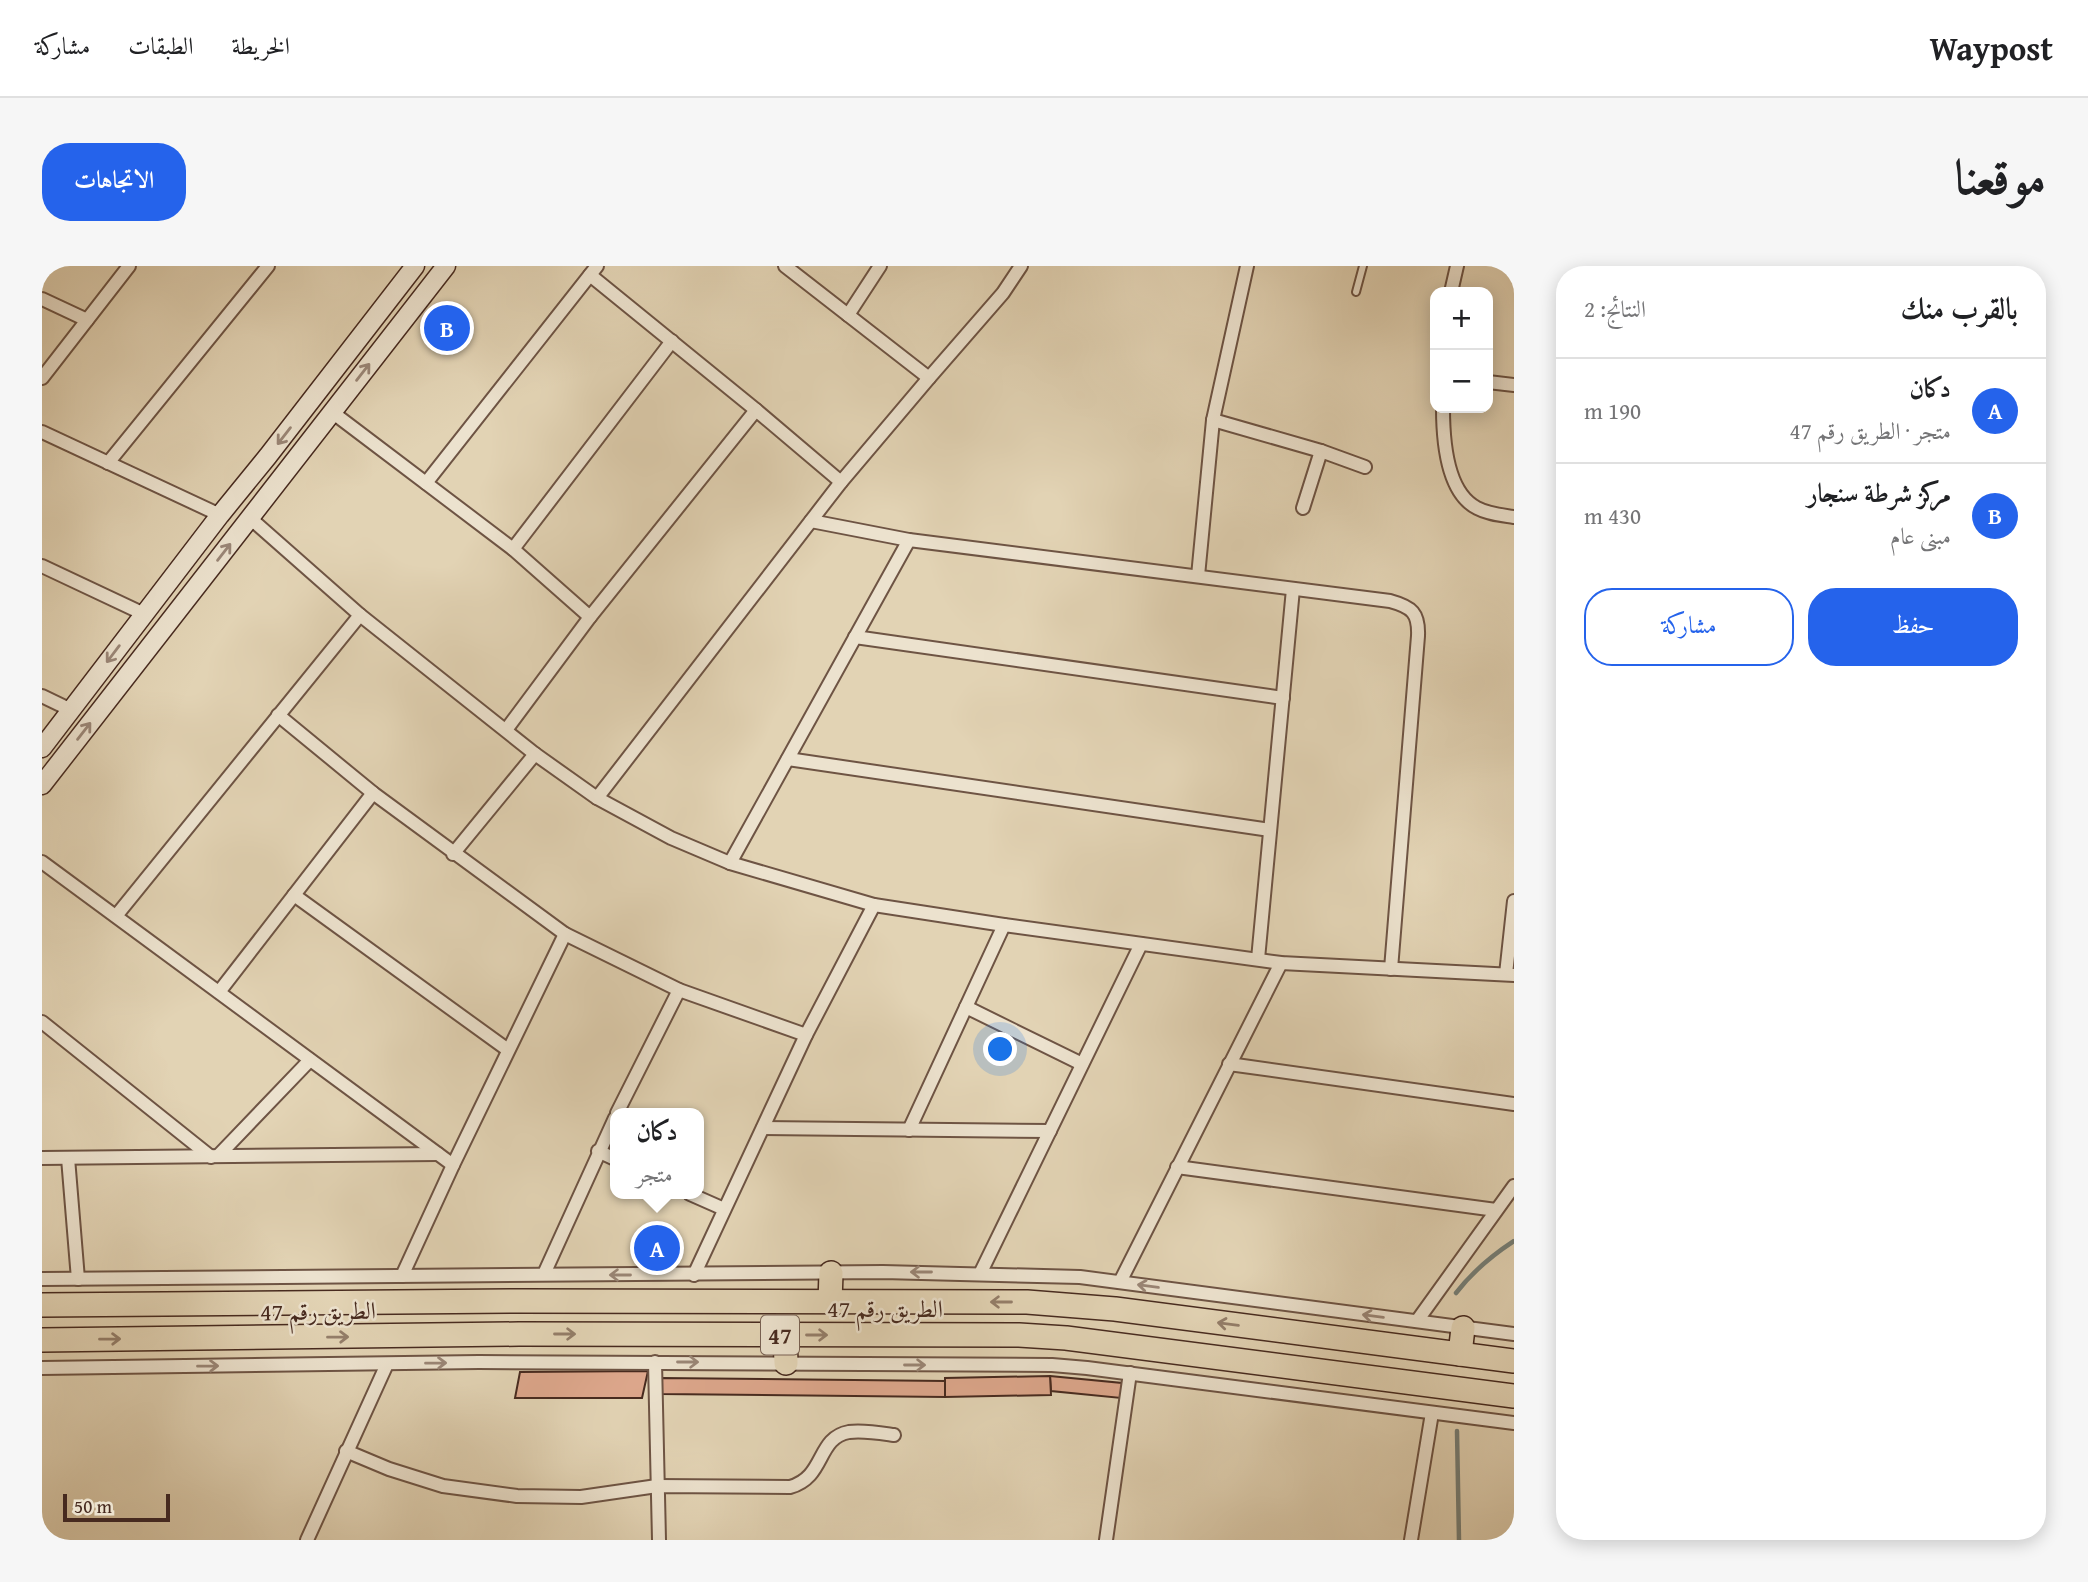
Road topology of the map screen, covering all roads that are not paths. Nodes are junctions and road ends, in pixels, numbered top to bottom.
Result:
1 (129, 266) edge
2 (268, 266) edge
3 (415, 266) edge
4 (446, 266) edge
5 (785, 266) edge
6 (880, 266) edge
7 (1021, 266) edge
8 (1247, 266) edge
9 (1363, 266) edge
10 (1457, 266) edge
11 (594, 270) edge
12 (1452, 287) edge
13 (1356, 292) dead end
14 (42, 299) edge
15 (848, 315) junction
16 (87, 320) junction
17 (672, 341) junction
18 (42, 378) edge
19 (929, 378) junction
20 (1493, 383) edge
21 (1514, 385) edge
22 (756, 410) junction
23 (332, 412) junction
24 (1443, 413) edge
25 (1213, 420) junction
26 (42, 432) edge
27 (1321, 452) junction
28 (108, 463) junction
29 (1365, 467) dead end
30 (841, 482) junction
31 (426, 483) junction
32 (1303, 508) dead end
33 (220, 515) junction
34 (1514, 517) edge
35 (250, 518) junction
36 (811, 521) junction
37 (909, 540) junction
38 (513, 549) junction
39 (42, 566) edge
40 (1198, 576) junction
41 (1293, 589) junction
42 (144, 614) junction
43 (360, 615) junction
44 (590, 617) junction
45 (855, 638) junction
46 (42, 696) edge
47 (1283, 698) junction
48 (71, 710) junction
49 (278, 715) junction
50 (506, 730) junction
51 (42, 748) edge
52 (536, 754) junction
53 (788, 759) junction
54 (42, 785) edge
55 (373, 793) junction
56 (597, 798) junction
57 (1270, 830) junction
58 (453, 854) junction
59 (42, 862) edge
60 (730, 863) junction
61 (293, 895) junction
62 (1514, 901) edge
63 (874, 905) junction
64 (116, 916) junction
65 (1004, 925) junction
66 (565, 934) junction
67 (1141, 944) junction
68 (1258, 959) junction
69 (1281, 962) junction
70 (1391, 969) junction
71 (1510, 975) edge
72 (680, 989) junction
73 (219, 992) junction
74 (966, 1007) junction
75 (42, 1022) edge
76 (806, 1035) junction
77 (508, 1050) junction
78 (310, 1060) junction
79 (1082, 1064) junction
80 (1229, 1064) junction
81 (1514, 1104) edge
82 (620, 1108) edge
83 (610, 1128) edge
84 (762, 1128) junction
85 (909, 1130) junction
86 (1050, 1131) junction
87 (598, 1151) junction
88 (438, 1154) junction
89 (214, 1156) junction
90 (610, 1157) edge
91 (42, 1158) edge
92 (68, 1158) junction
93 (453, 1165) junction
94 (1177, 1167) junction
95 (1514, 1185) edge
96 (701, 1199) edge
97 (724, 1209) junction
98 (1496, 1210) junction
99 (831, 1273) junction
100 (544, 1274) junction
101 (980, 1274) junction
102 (694, 1275) junction
103 (402, 1276) junction
104 (42, 1279) edge
105 (78, 1279) junction
106 (1120, 1282) junction
107 (830, 1302) junction
108 (53, 1305) edge
109 (1417, 1321) junction
110 (1463, 1328) junction
111 (1271, 1330) junction
112 (1514, 1334) edge
113 (785, 1335) junction
114 (42, 1340) edge
115 (65, 1340) junction
116 (1460, 1354) junction
117 (1514, 1361) edge
118 (655, 1362) junction
119 (786, 1363) junction
120 (387, 1364) junction
121 (1267, 1364) junction
122 (42, 1368) edge
123 (1130, 1373) junction
124 (1514, 1396) edge
125 (1432, 1413) junction
126 (1514, 1423) edge
127 (894, 1434) dead end
128 (346, 1451) junction
129 (657, 1486) junction
130 (307, 1540) edge
131 (659, 1540) edge
132 (1106, 1540) edge
133 (1410, 1540) edge

1 - 16 street
2 - 28 street
3 -> 33 street
23 -> 4 street
5 - 15 street
6 - 15 street
7 - 19 street
8 - 25 street
9 - 13 lane
10 - 12 street
11 - 17 street
11 - 31 street
14 - 16 street
15 - 19 street
16 - 18 street
17 - 22 street
17 - 38 street
19 - 30 street
20 - 21 street
22 - 30 street
22 - 44 street
23 - 31 street
23 - 35 street
24 - 34 street
25 - 27 street
25 - 40 street
26 - 28 street
27 - 29 street
27 - 32 street
28 - 33 street
30 - 36 street
31 - 38 street
33 - 42 street
35 - 43 street
54 -> 35 street
36 - 37 street
36 - 56 street
37 - 40 street
37 - 45 street
38 - 44 street
39 - 42 street
40 - 41 street
41 - 47 street
41 - 70 street
42 -> 48 street
43 - 49 street
43 - 50 street
44 - 50 street
45 - 47 street
45 - 53 street
46 - 48 street
47 - 57 street
48 - 51 street
49 - 55 street
49 - 64 street
50 - 52 street
52 - 56 street
52 - 58 street
53 - 57 street
53 - 60 street
55 - 58 street
55 - 61 street
56 - 60 street
57 - 68 street
58 - 66 street
59 - 64 street
60 - 63 street
61 - 73 street
61 - 77 street
62 - 71 street
63 - 65 street
63 - 76 street
64 - 73 street
65 - 67 street
65 - 74 street
66 - 72 street
66 - 77 street
67 - 68 street
67 - 79 street
68 - 69 street
69 - 70 street
69 - 80 street
70 - 71 street
72 - 76 street
72 - 82 street
73 - 78 street
74 - 79 street
74 - 85 street
75 - 89 street
76 - 84 street
77 - 93 street
78 - 88 street
78 - 89 street
79 - 86 street
80 - 81 street
80 - 94 street
83 - 87 street
84 - 85 street
84 - 97 street
85 - 86 street
86 - 101 street
87 - 90 street
87 - 100 street
88 - 89 street
88 - 93 street
89 - 92 street
91 - 92 street
92 - 105 street
93 - 103 street
94 - 98 street
94 - 106 street
95 - 98 street
96 - 97 street
97 - 102 street
98 - 109 street
101 -> 99 street
99 - 102 street
99 - 107 highway
102 -> 100 street
100 - 103 street
101 - 106 street
103 - 105 street
104 - 105 street
109 -> 106 street
107 - 108 highway, الطريق رقم 47 / 47
111 -> 107 highway, الطريق رقم 47 / 47
108 - 115 highway
109 - 110 street
110 - 112 street
110 - 116 highway
111 - 116 highway, الطريق رقم 47 / 47
111 - 121 highway
115 -> 113 highway, الطريق رقم 47 / 47
113 - 119 highway
113 -> 121 highway, الطريق رقم 47 / 47
114 - 115 highway, الطريق رقم 47 / 47
116 - 117 highway, الطريق رقم 47 / 47
118 -> 119 street
120 -> 118 street
118 - 129 street
119 -> 123 street
122 -> 120 street
120 - 128 street
121 - 124 highway, الطريق رقم 47 / 47
123 - 125 street
123 - 132 street
125 - 126 street
125 - 133 street
127 - 129 street
128 - 129 street
128 - 130 street
129 - 131 street

